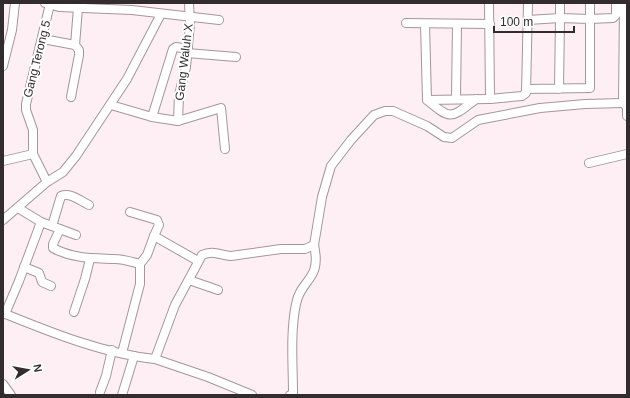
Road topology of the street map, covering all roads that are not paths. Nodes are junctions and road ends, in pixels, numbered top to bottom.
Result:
1 (16, 3) edge
2 (148, 3) edge
3 (189, 3) edge
4 (489, 3) edge
5 (528, 3) edge
6 (560, 3) edge
7 (590, 3) edge
8 (616, 3) edge
9 (624, 3) edge
10 (47, 4) edge
11 (110, 6) edge
12 (78, 8) junction
13 (146, 12) junction
14 (162, 14) junction
15 (188, 16) junction
16 (560, 18) junction
17 (590, 19) junction
18 (219, 20) dead end
19 (528, 20) junction
20 (406, 23) dead end
21 (425, 24) junction
22 (457, 24) junction
23 (490, 24) junction
24 (625, 24) edge
25 (43, 39) junction
26 (75, 45) junction
27 (187, 51) junction
28 (236, 57) dead end
29 (3, 66) edge
30 (527, 89) junction
31 (559, 89) junction
32 (71, 97) dead end
33 (456, 98) junction
34 (476, 99) junction
35 (490, 99) junction
36 (428, 100) junction
37 (111, 105) junction
38 (626, 106) edge
39 (152, 116) junction
40 (627, 116) edge
41 (178, 122) junction
42 (225, 149) dead end
43 (33, 154) junction
44 (627, 154) edge
45 (3, 161) edge
46 (589, 163) dead end
47 (47, 182) junction
48 (89, 205) dead end
49 (18, 208) junction
50 (130, 212) dead end
51 (3, 220) edge
52 (41, 222) junction
53 (52, 226) junction
54 (60, 229) junction
55 (76, 236) dead end
56 (154, 236) junction
57 (314, 245) junction
58 (90, 259) junction
59 (198, 261) junction
60 (140, 264) junction
61 (24, 267) junction
62 (189, 280) junction
63 (51, 286) dead end
64 (218, 290) dead end
65 (74, 312) dead end
66 (4, 313) edge
67 (112, 350) junction
68 (122, 353) junction
69 (134, 356) junction
70 (154, 359) junction
71 (3, 384) edge
72 (100, 392) dead end
73 (11, 395) edge
74 (122, 395) edge
75 (252, 395) edge
76 (290, 395) edge

1 - 29 street
2 - 13 street
3 - 15 street, Gang Waluh X
4 - 23 street
5 - 19 street
6 - 16 street
7 - 17 street
8 - 17 street
9 - 24 street
10 - 12 street
10 - 25 street, Gang Terong 5
11 - 12 street
11 - 13 street
12 - 26 street
13 - 14 street
14 - 15 street
14 - 37 street
15 - 18 street
15 - 27 street, Gang Waluh X
16 - 17 street
16 - 19 street
16 - 31 street
17 - 31 street
19 - 30 street
20 - 21 street
21 - 22 street
21 - 36 street
22 - 23 street
22 - 33 street
23 - 35 street
24 - 38 street
25 - 26 street
25 - 43 street, Gang Terong 5
26 - 32 street
27 - 28 street
27 - 39 street
27 - 41 street, Gang Waluh X
30 - 31 street
30 - 35 street
33 - 34 street
33 - 36 street
34 - 35 street
34 - 36 street
37 - 39 street
37 - 47 street
38 - 40 street
38 - 57 street
39 - 41 street
41 - 42 street
43 - 45 street
43 - 47 street
44 - 46 street
47 - 49 street
48 - 53 street
49 - 51 street
49 - 52 street
50 - 56 street
52 - 53 street
52 - 61 street
53 - 54 street
54 - 55 street
54 - 58 street
56 - 59 street
56 - 60 street
57 - 59 street
57 - 76 street
58 - 60 street
58 - 65 street
59 - 62 street
60 - 68 street
61 - 63 street
61 - 66 street
62 - 64 street
62 - 70 street
66 - 67 street
67 - 68 street
67 - 72 street
68 - 69 street
69 - 70 street
69 - 74 street
70 - 75 street
71 - 73 street

